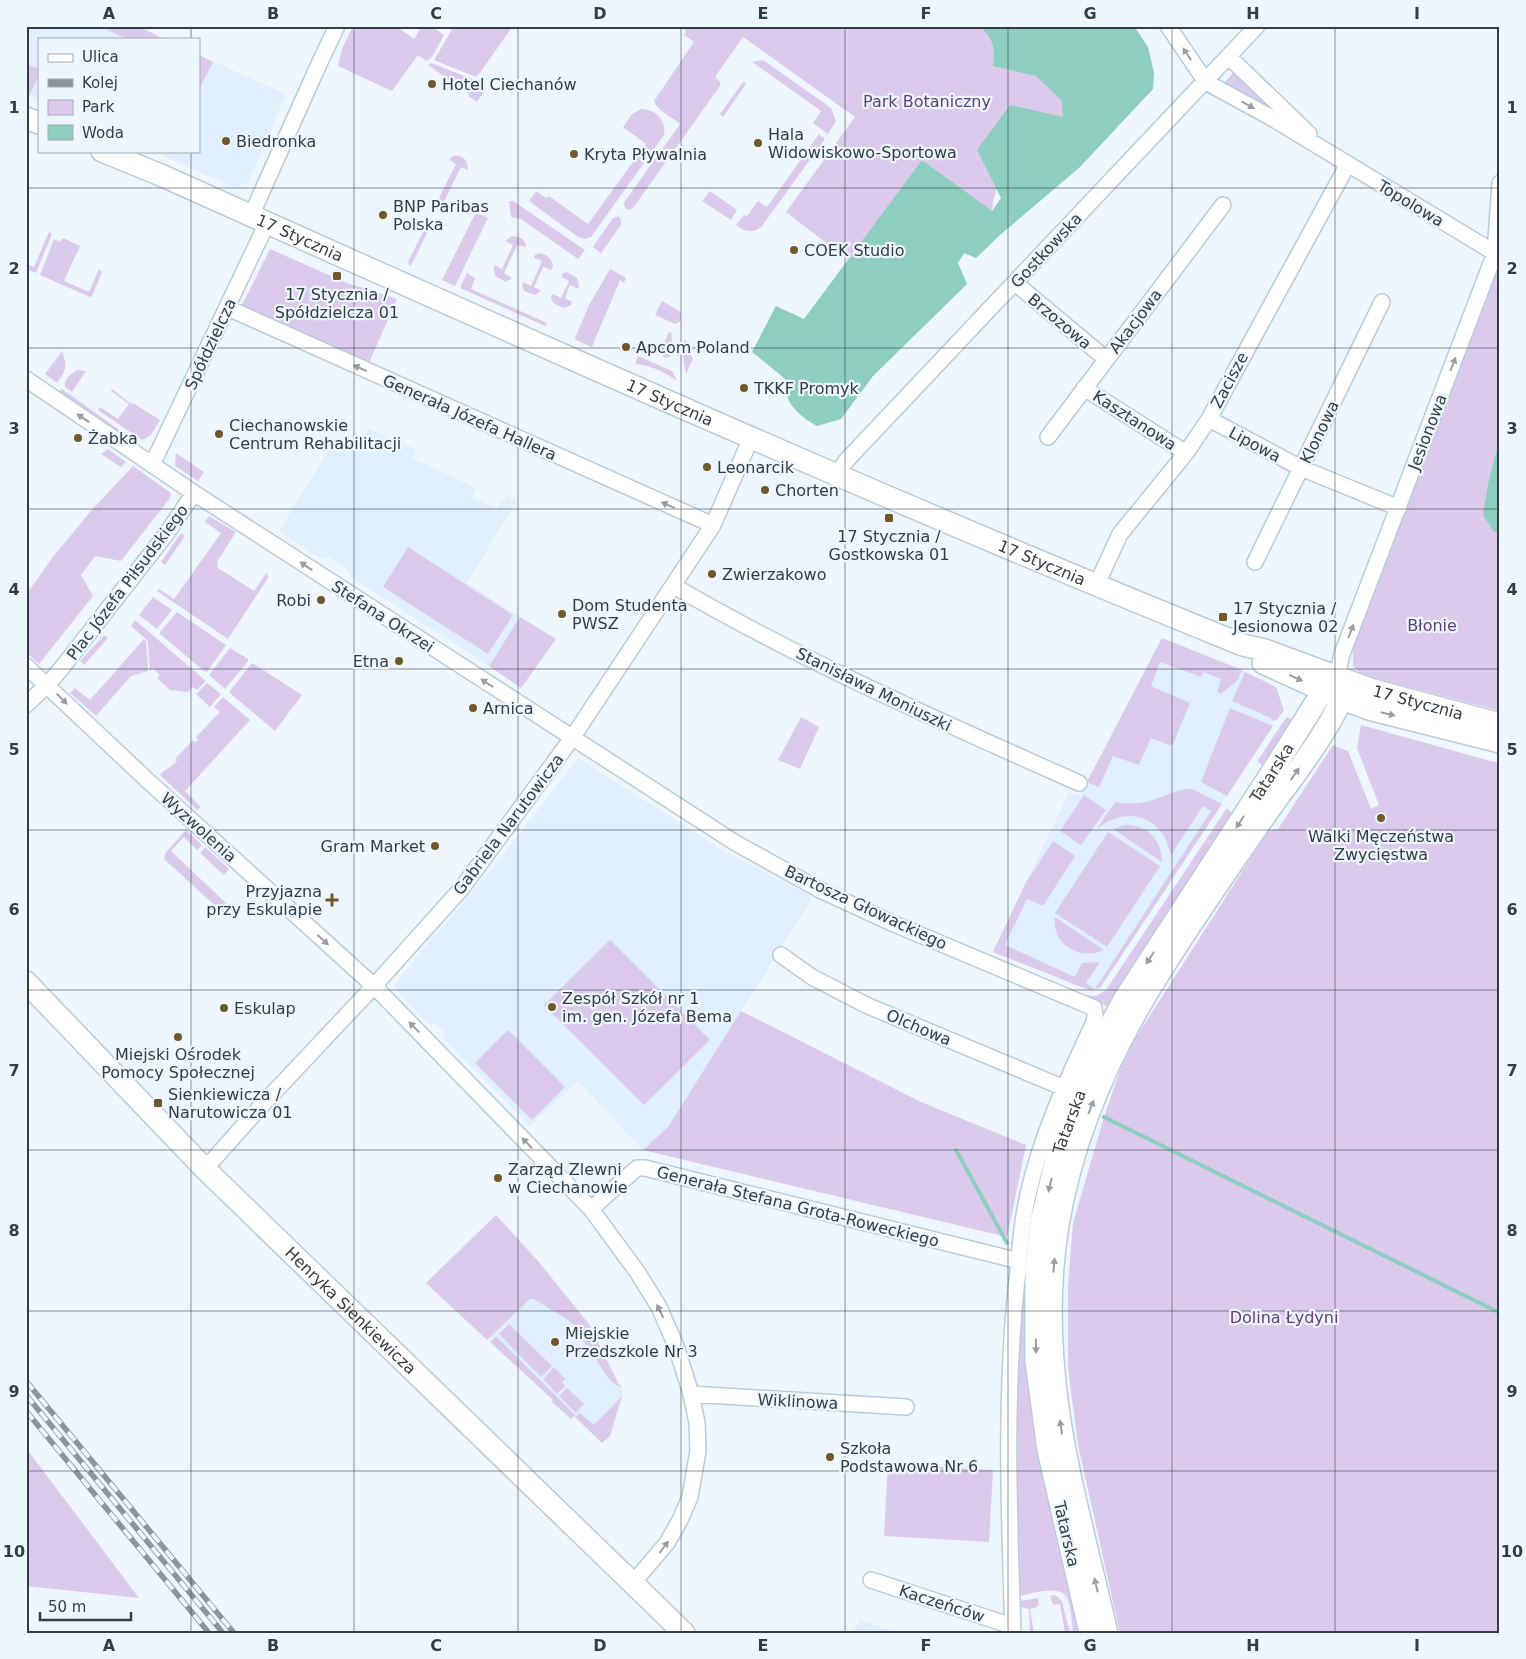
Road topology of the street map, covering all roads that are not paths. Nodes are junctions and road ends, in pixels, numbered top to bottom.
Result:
1 (337, 26) edge
2 (1168, 26) edge
3 (1257, 26) edge
4 (1229, 57) junction
5 (1206, 82) junction
6 (26, 118) edge
7 (38, 123) edge
8 (104, 152) edge
9 (1328, 152) junction
10 (1348, 164) junction
11 (1500, 183) edge
12 (1223, 205) dead end
13 (259, 219) junction
14 (1497, 250) edge
15 (1015, 283) junction
16 (1382, 302) dead end
17 (228, 308) junction
18 (1106, 359) junction
19 (26, 379) edge
20 (1084, 388) junction
21 (1209, 419) junction
22 (1048, 437) dead end
23 (751, 438) junction
24 (1186, 453) junction
25 (152, 465) junction
26 (1301, 468) junction
27 (836, 476) junction
28 (194, 493) junction
29 (1399, 508) junction
30 (713, 525) junction
31 (1255, 562) dead end
32 (674, 586) junction
33 (1096, 586) junction
34 (26, 666) edge
35 (1330, 684) junction
36 (47, 685) junction
37 (1342, 699) junction
38 (26, 705) edge
39 (1500, 724) edge
40 (572, 738) junction
41 (1500, 742) edge
42 (1079, 783) dead end
43 (781, 955) dead end
44 (26, 982) edge
45 (374, 986) junction
46 (1094, 1008) joint
47 (1064, 1088) junction
48 (206, 1169) junction
49 (590, 1209) junction
50 (1019, 1261) junction
51 (691, 1394) junction
52 (906, 1407) dead end
53 (871, 1580) dead end
54 (632, 1584) junction
55 (1013, 1629) edge
56 (684, 1633) edge
57 (1090, 1633) edge
58 (1108, 1633) edge

1 - 13 street, Spółdzielcza
5 -> 2 street
3 - 4 street, Gostkowska
4 - 5 street, Gostkowska
4 - 9 street, Topolowa
5 -> 9 street, Topolowa
5 - 15 street, Gostkowska
6 - 7 main road
8 - 13 main road, 17 Stycznia
9 - 10 street, Topolowa
10 - 14 street, Topolowa
10 - 21 street, Zacisze
11 - 14 street, Jesionowa
12 - 18 street, Akacjowa
13 - 17 street, Spółdzielcza
13 - 23 main road, 17 Stycznia
29 -> 14 street, Jesionowa
15 - 18 street, Brzozowa
15 - 27 street, Gostkowska
16 - 26 street, Klonowa
17 - 25 street, Spółdzielcza
30 -> 17 street, Generała Józefa Hallera
18 - 20 street, Akacjowa
25 -> 19 street
20 - 22 street, Akacjowa
20 - 24 street, Kasztanowa
21 - 24 street, Zacisze
21 - 26 street, Lipowa
23 - 27 main road, 17 Stycznia
23 - 30 street, Gabriela Narutowicza
24 - 33 street, Zacisze
25 - 28 street, Plac Józefa Piłsudskiego
26 - 29 street, Lipowa
26 - 31 street, Klonowa
27 - 33 main road, 17 Stycznia
28 - 36 street, Plac Józefa Piłsudskiego
40 -> 28 street, Stefana Okrzei
35 -> 29 street, Jesionowa
30 - 32 street, Gabriela Narutowicza
32 - 40 street, Gabriela Narutowicza
32 - 42 street, Stanisława Moniuszki
33 - 35 main road, 17 Stycznia
34 - 36 street, Wyzwolenia
35 - 37 main road, 17 Stycznia
35 - 39 main road, 17 Stycznia
35 -> 57 main road, Tatarska
36 - 38 street
36 -> 45 street, Wyzwolenia
37 -> 41 main road, 17 Stycznia
58 -> 37 main road, Tatarska
40 - 45 street, Gabriela Narutowicza
40 - 46 street, Bartosza Głowackiego
43 - 47 street, Olchowa
44 - 48 main road, Henryka Sienkiewicza
45 - 48 street, Gabriela Narutowicza
49 -> 45 street, Wyzwolenia
46 - 47 street, Tatarska
47 - 50 street, Tatarska
48 - 54 main road, Henryka Sienkiewicza
49 - 50 street, Generała Stefana Grota-Roweckiego
51 -> 49 street, Wyzwolenia
50 - 55 street, Tatarska
51 - 52 street, Wiklinowa
54 -> 51 street, Wyzwolenia
53 - 55 street, Kaczeńców
54 - 56 main road, Henryka Sienkiewicza

